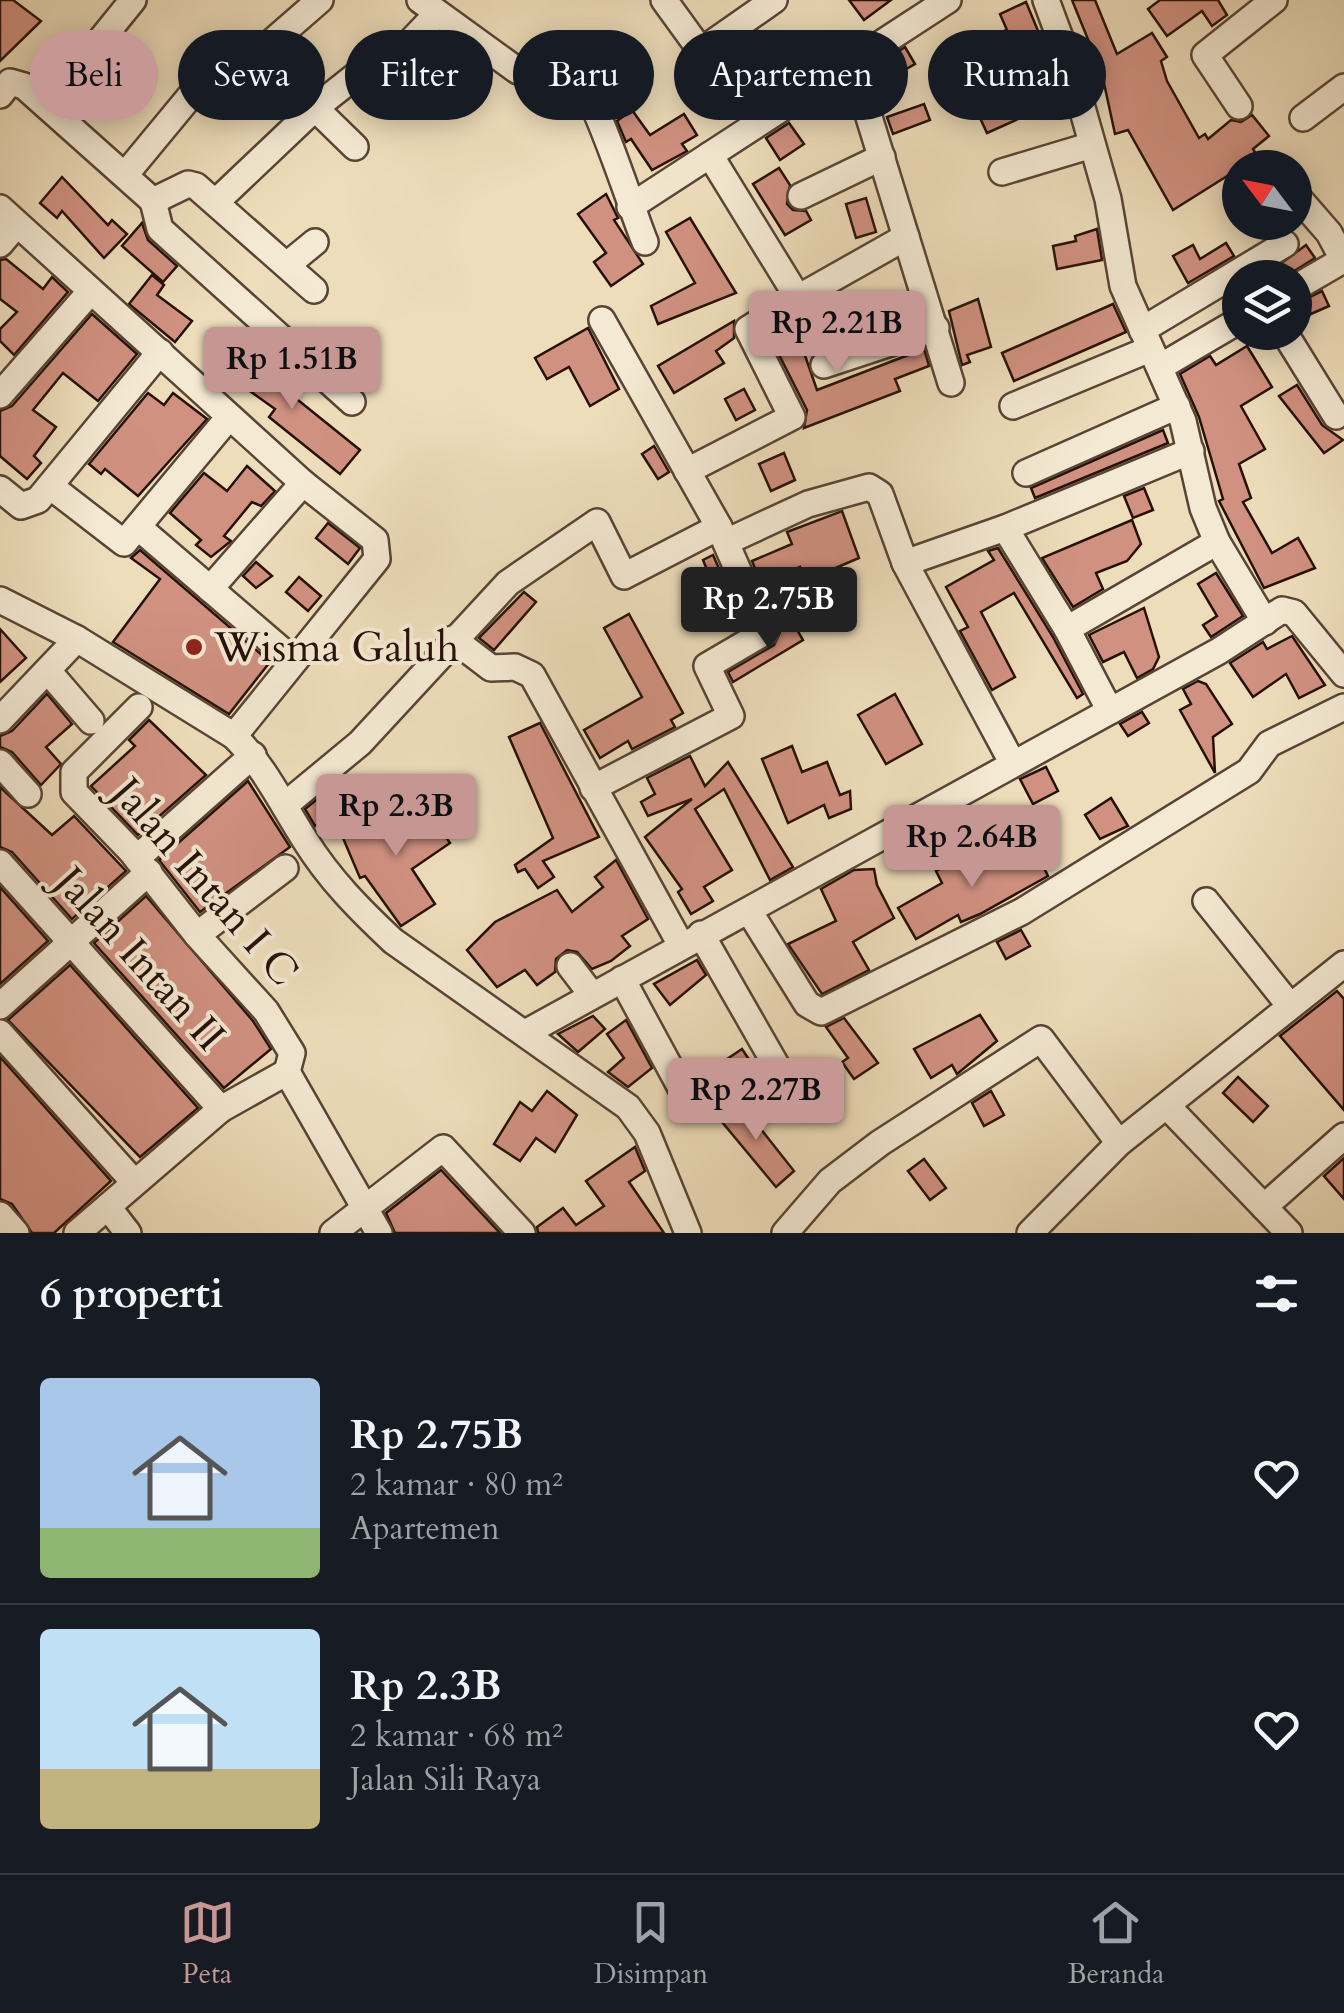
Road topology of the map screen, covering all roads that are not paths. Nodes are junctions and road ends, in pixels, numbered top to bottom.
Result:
1 (133, 0) edge
2 (320, 0) edge
3 (664, 0) edge
4 (774, 0) edge
5 (948, 0) edge
6 (1046, 0) edge
7 (1274, 0) edge
8 (428, 7) edge
9 (109, 30) edge
10 (413, 30) edge
11 (902, 30) edge
12 (1057, 30) edge
13 (345, 84) edge
14 (1344, 87) edge
15 (30, 92) edge
16 (0, 95) edge
17 (325, 100) edge
18 (1240, 106) dead end
19 (325, 118) edge
20 (1304, 118) dead end
21 (64, 120) edge
22 (302, 120) edge
23 (763, 120) edge
24 (870, 120) edge
25 (1085, 120) edge
26 (1092, 145) junction
27 (355, 147) dead end
28 (710, 155) junction
29 (882, 158) junction
30 (1002, 172) dead end
31 (125, 175) junction
32 (801, 196) dead end
33 (153, 201) junction
34 (216, 202) junction
35 (630, 206) junction
36 (1312, 209) edge
37 (8, 216) edge
38 (1336, 226) edge
39 (906, 236) junction
40 (316, 242) dead end
41 (645, 242) dead end
42 (0, 244) edge
43 (1286, 244) dead end
44 (1344, 260) edge
45 (287, 265) junction
46 (1312, 278) edge
47 (314, 290) dead end
48 (90, 292) junction
49 (798, 298) junction
50 (602, 320) dead end
51 (1222, 326) edge
52 (936, 328) junction
53 (1151, 348) junction
54 (1295, 350) edge
55 (160, 352) junction
56 (824, 365) dead end
57 (951, 383) dead end
58 (0, 395) edge
59 (352, 402) dead end
60 (1013, 406) dead end
61 (1177, 406) junction
62 (1336, 416) dead end
63 (229, 417) junction
64 (1191, 451) junction
65 (687, 471) junction
66 (1026, 473) dead end
67 (303, 483) junction
68 (50, 486) junction
69 (0, 489) edge
70 (138, 526) junction
71 (1004, 528) junction
72 (723, 534) junction
73 (1217, 542) junction
74 (906, 563) junction
75 (210, 589) junction
76 (0, 600) edge
77 (1264, 622) junction
78 (1067, 628) junction
79 (78, 639) junction
80 (453, 640) junction
81 (293, 660) junction
82 (48, 671) junction
83 (1344, 674) edge
84 (139, 706) dead end
85 (1344, 707) edge
86 (1110, 711) junction
87 (0, 720) edge
88 (91, 721) dead end
89 (234, 736) junction
90 (253, 755) junction
91 (0, 763) edge
92 (1013, 764) junction
93 (593, 788) junction
94 (28, 794) dead end
95 (284, 805) junction
96 (0, 862) edge
97 (143, 865) junction
98 (285, 868) dead end
99 (1206, 902) dead end
100 (749, 911) junction
101 (198, 935) junction
102 (691, 940) junction
103 (72, 942) junction
104 (1344, 964) edge
105 (570, 966) dead end
106 (622, 979) junction
107 (592, 995) junction
108 (0, 1006) edge
109 (1290, 1006) junction
110 (528, 1032) junction
111 (0, 1033) edge
112 (287, 1072) junction
113 (780, 1072) dead end
114 (687, 1099) dead end
115 (1168, 1108) junction
116 (221, 1109) junction
117 (1344, 1136) edge
118 (1120, 1143) junction
119 (134, 1182) junction
120 (108, 1207) junction
121 (1264, 1207) junction
122 (363, 1209) junction
123 (0, 1215) edge
124 (16, 1233) edge
125 (77, 1233) edge
126 (128, 1233) edge
127 (333, 1233) edge
128 (379, 1233) edge
129 (522, 1233) edge
130 (688, 1233) edge
131 (786, 1233) edge
132 (1030, 1233) edge
133 (1289, 1233) edge

1 - 9 street
2 - 31 street
3 - 4 street
5 - 11 street
6 - 12 street
7 - 18 street
8 - 10 street
8 - 35 street
13 - 17 street
14 - 20 street
15 - 16 street
19 - 27 street
21 - 31 street
22 - 34 street
23 - 28 street
24 - 29 street
25 - 26 street
26 - 30 street
26 - 53 street
28 - 35 street
28 - 49 street
29 - 32 street
29 - 39 street
31 - 33 street
33 - 34 street
33 - 59 street
34 - 45 street
35 - 41 street
36 - 38 street
37 - 42 street
37 - 48 street
38 - 44 street
39 - 49 street
39 - 52 street
40 - 45 street
43 - 53 street
44 - 46 street
45 - 47 street
48 - 55 street
48 - 58 street
49 - 65 street
50 - 65 street
51 - 53 street
52 - 56 street
52 - 57 street
53 - 60 street
53 - 61 street
54 - 62 street
55 - 63 street
55 - 68 street
61 - 64 street
61 - 66 street
63 - 67 street
63 - 70 street
64 - 71 street
64 - 73 street
65 - 72 street
67 - 75 street
67 - 81 street
68 - 69 street
68 - 70 street
70 - 75 street
71 - 74 street
71 - 78 street
72 - 74 street
72 - 80 street
72 - 93 street
73 - 77 street
73 - 78 street
74 - 92 street
75 - 81 street
76 - 79 street
77 - 83 street
77 - 86 street
78 - 86 street
79 - 82 street
79 - 89 street
80 - 93 street
80 - 95 street
81 - 89 street
82 - 87 street
82 - 88 street
84 - 97 street, Jalan Intan I C
85 - 100 street
86 - 92 street
89 - 90 street
90 - 95 street
90 - 97 street
91 - 94 street
92 - 100 street
93 - 102 street
95 - 110 street
96 - 103 street, Jalan Intan II
97 - 101 street, Jalan Intan I C
97 - 103 street
98 - 101 street
99 - 109 street
100 - 102 street
101 - 112 street, Jalan Intan I C
102 - 106 street
102 - 113 street
103 - 108 street
103 - 116 street, Jalan Intan II
104 - 109 street
105 - 107 street
106 - 107 street
106 - 114 street
107 - 110 street
109 - 115 street
110 - 130 street
111 - 119 street
112 - 116 street
112 - 122 street, Jalan Intan I C
115 - 118 street
115 - 121 street
116 - 119 street
117 - 121 street
118 - 131 street
118 - 132 street
119 - 120 street
120 - 125 street
120 - 126 street
121 - 133 street
122 - 127 street
122 - 128 street, Jalan Intan I C
122 - 129 street
123 - 124 street

